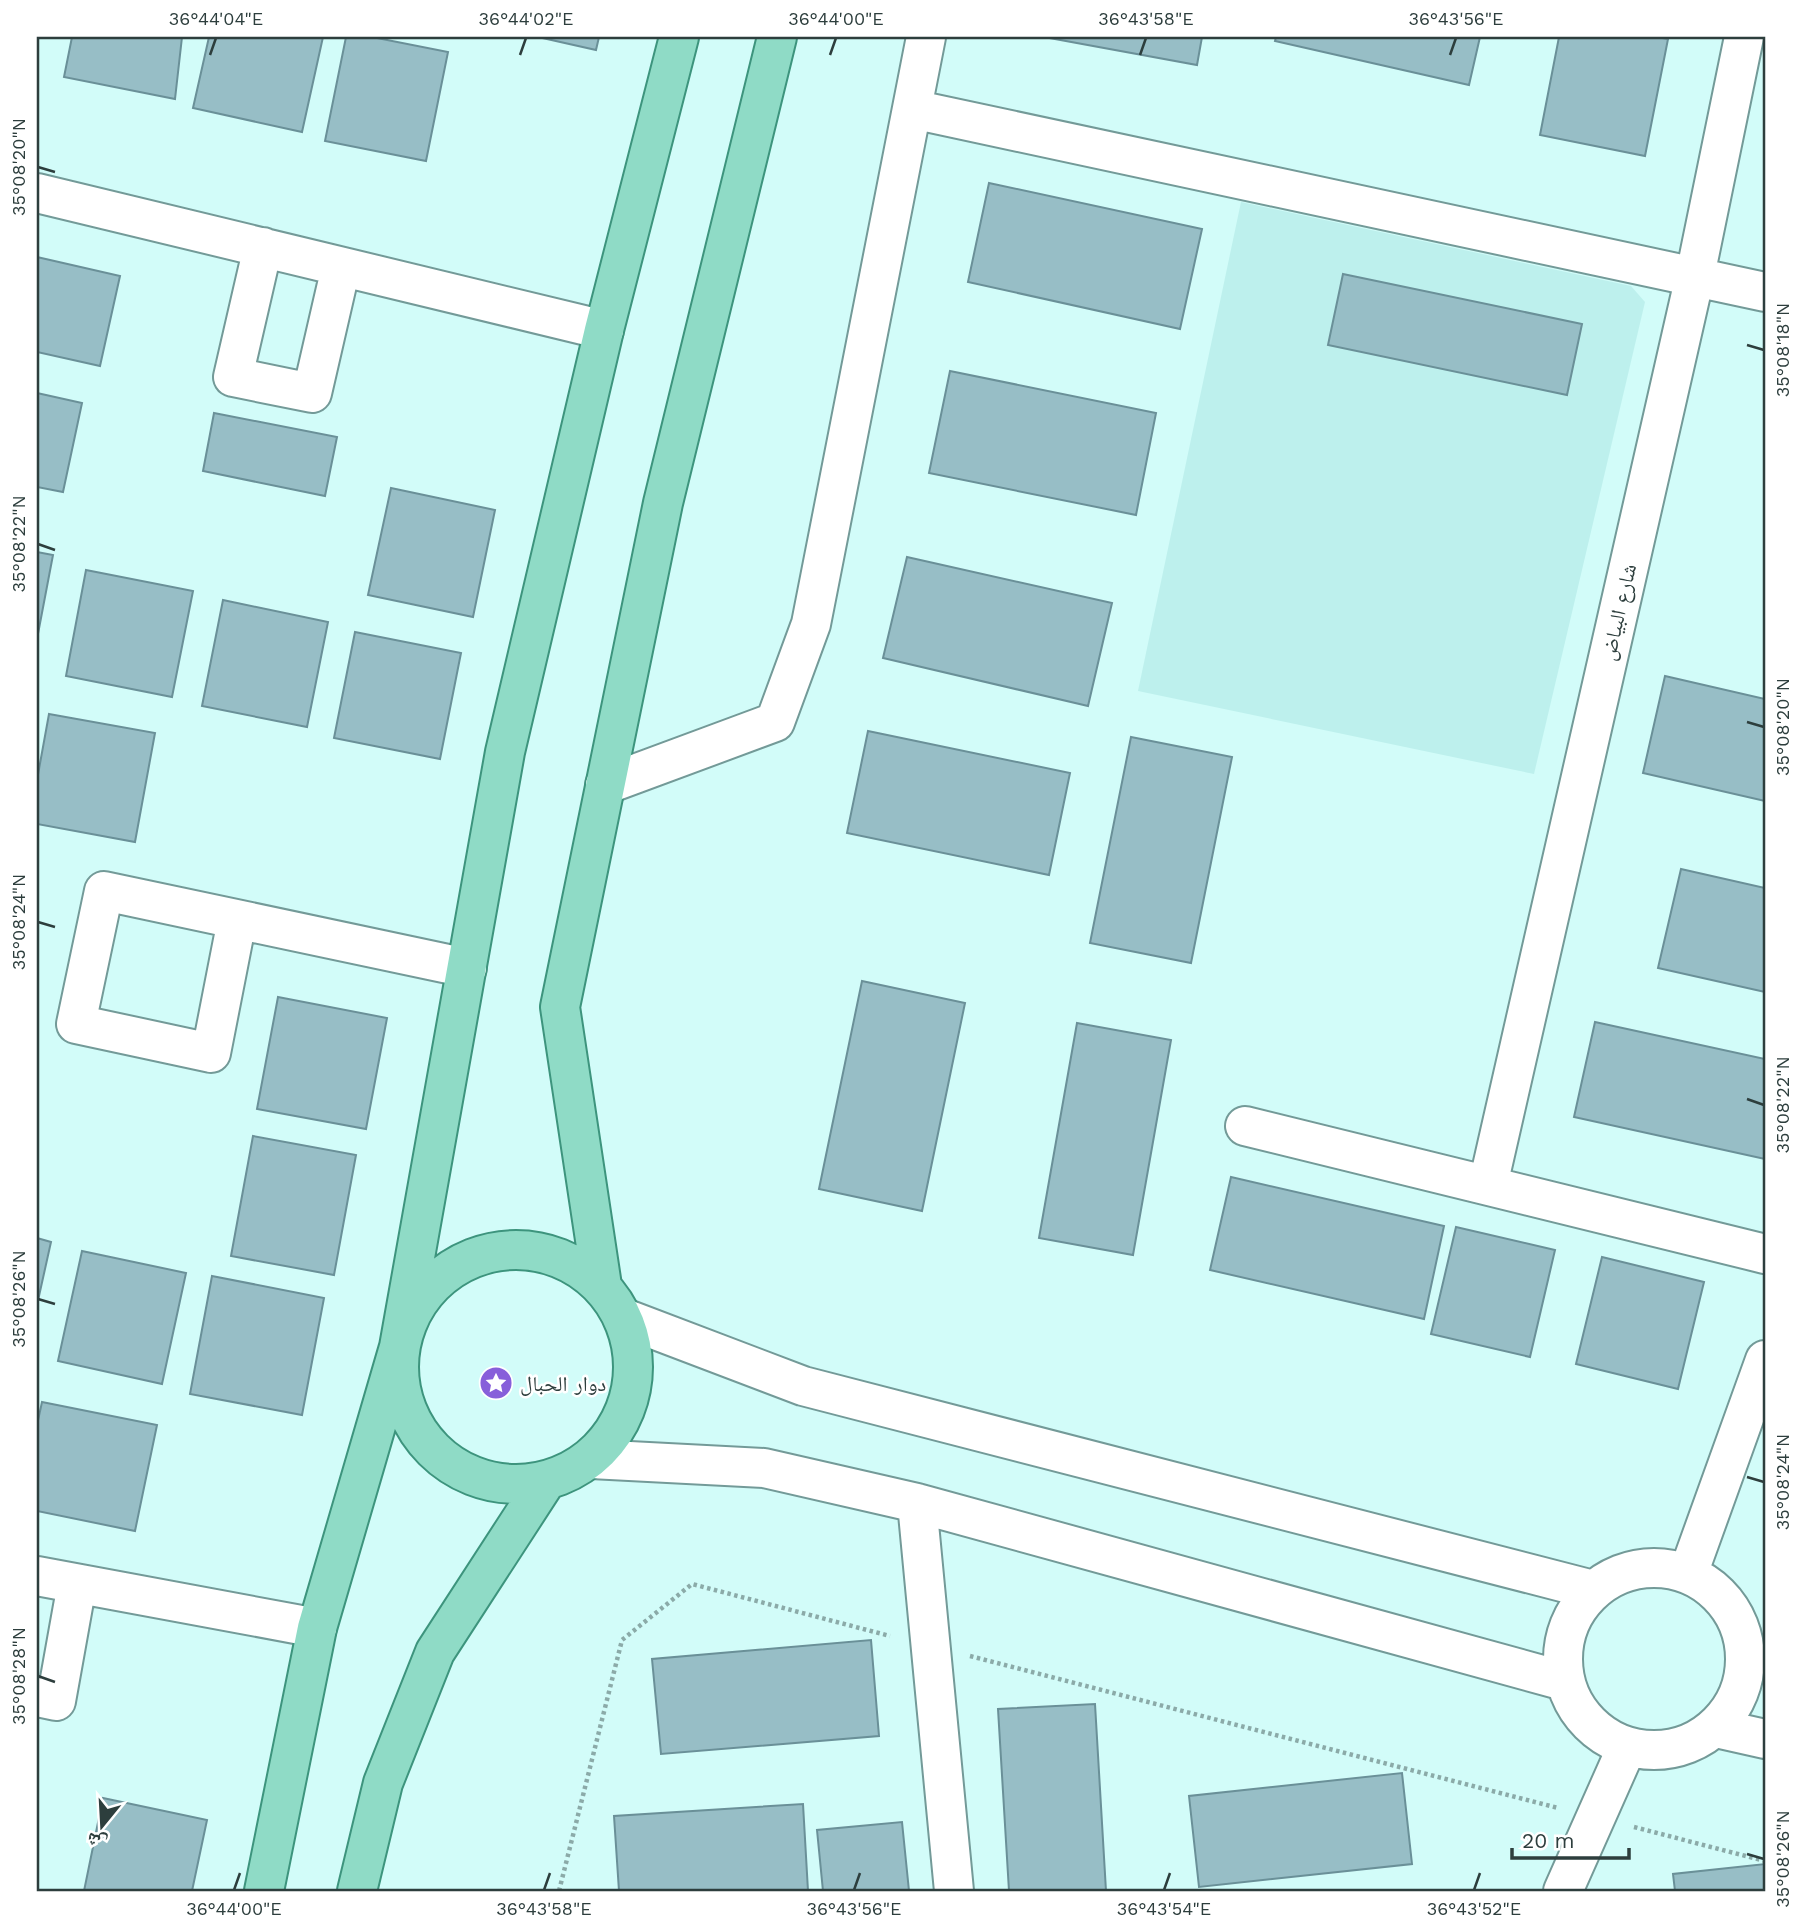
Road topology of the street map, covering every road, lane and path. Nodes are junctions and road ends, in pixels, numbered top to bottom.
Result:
1 (680, 37) edge
2 (776, 37) edge
3 (926, 37) edge
4 (1744, 37) edge
5 (1765, 42) edge
6 (912, 109) junction
7 (37, 193) edge
8 (263, 247) junction
9 (341, 267) junction
10 (1695, 276) junction
11 (1765, 292) edge
12 (604, 330) junction
13 (605, 785) junction
14 (237, 920) junction
15 (467, 968) junction
16 (1245, 1126) dead end
17 (1488, 1185) junction
18 (1765, 1254) edge
19 (602, 1286) junction
20 (624, 1318) junction
21 (399, 1347) junction
22 (1765, 1360) edge
23 (591, 1459) junction
24 (546, 1481) junction
25 (917, 1503) junction
26 (1688, 1574) junction
27 (37, 1576) edge
28 (77, 1584) junction
29 (1593, 1590) junction
30 (317, 1628) junction
31 (1754, 1641) edge
32 (931, 1646) junction
33 (1564, 1681) junction
34 (37, 1697) edge
35 (1716, 1728) junction
36 (1765, 1739) edge
37 (1627, 1748) junction
38 (1596, 1818) junction
39 (1765, 1861) edge
40 (363, 1886) edge
41 (264, 1891) edge
42 (559, 1891) edge
43 (954, 1891) edge
44 (1563, 1891) edge

1 - 12 main road
2 - 13 main road
3 - 6 street
4 - 5 street
4 - 10 street, شارع البياض
6 - 10 street
6 - 13 street
7 - 8 street
8 - 9 street
8 - 9 street
9 - 12 street
10 - 11 street
10 - 17 street, شارع البياض
12 - 15 main road
13 - 19 main road
14 - 14 street
14 - 15 street
15 - 21 main road
16 - 17 street
17 - 18 street
19 - 20 main road
19 - 21 main road
20 - 23 main road
20 - 29 street
21 - 24 main road
21 - 30 main road
22 - 26 street
23 - 24 main road
23 - 25 street
24 - 40 main road
25 - 32 street
25 - 33 street
26 - 29 street
26 - 31 street
27 - 28 street
28 - 30 street
28 - 34 street
29 - 33 street
30 - 41 main road
31 - 35 street
32 - 38 path
32 - 42 path
32 - 43 street
33 - 37 street
35 - 36 street
35 - 37 street
37 - 38 street
38 - 39 path
38 - 44 street

